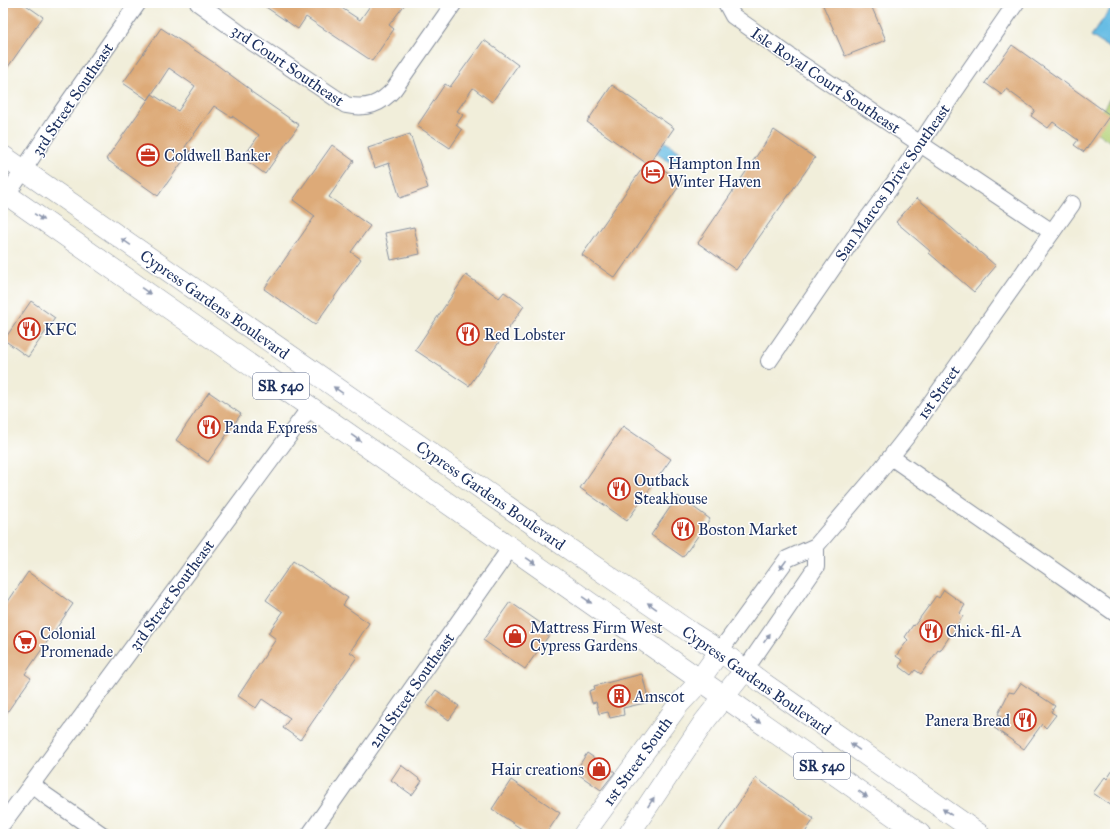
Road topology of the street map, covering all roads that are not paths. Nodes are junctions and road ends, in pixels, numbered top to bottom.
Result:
1 (138, 3) edge
2 (198, 3) edge
3 (454, 3) edge
4 (726, 3) edge
5 (1016, 3) edge
6 (920, 144) junction
7 (3, 156) edge
8 (24, 171) junction
9 (5, 193) edge
10 (1072, 204) dead end
11 (1055, 228) junction
12 (769, 361) dead end
13 (310, 406) junction
14 (435, 457) junction
15 (890, 457) junction
16 (413, 478) junction
17 (521, 516) junction
18 (816, 546) junction
19 (511, 547) junction
20 (1115, 613) edge
21 (720, 651) junction
22 (745, 670) junction
23 (699, 680) junction
24 (724, 697) junction
25 (32, 784) junction
26 (3, 823) edge
27 (101, 834) edge
28 (310, 834) edge
29 (584, 834) edge
30 (629, 834) edge
31 (920, 834) edge
32 (979, 834) edge

1 - 8 street, 3rd Street Southeast
2 - 3 street, 3rd Court Southeast
4 - 6 street, Isle Royal Court Southeast
5 - 6 street, San Marcos Drive Southeast
6 - 11 street, Isle Royal Court Southeast
6 - 12 street, San Marcos Drive Southeast
7 - 8 main road, Cypress Gardens Boulevard / SR 540
8 - 9 street, 3rd Street Southeast
14 -> 8 main road, Cypress Gardens Boulevard / SR 540
9 -> 13 main road, Cypress Gardens Boulevard / SR 540
10 - 11 street
11 - 15 street, 1st Street
13 - 14 main road
13 -> 16 main road, Cypress Gardens Boulevard / SR 540
13 - 25 street, 3rd Street Southeast
14 - 17 main road, Cypress Gardens Boulevard / SR 540
15 - 18 street, 1st Street
15 - 20 street
16 - 17 main road
16 - 19 main road, Cypress Gardens Boulevard / SR 540
21 -> 17 main road, Cypress Gardens Boulevard / SR 540
18 -> 21 street, 1st Street
22 -> 18 street
19 -> 23 main road, Cypress Gardens Boulevard / SR 540
19 - 28 street, 2nd Street Southeast
21 - 22 main road, Cypress Gardens Boulevard / SR 540
21 - 23 main road, 1st Street South
22 - 24 main road, 1st Street South
32 -> 22 main road, Cypress Gardens Boulevard / SR 540
23 - 24 main road, Cypress Gardens Boulevard / SR 540
23 - 29 main road, 1st Street South
30 -> 24 main road, 1st Street South
24 -> 31 main road, Cypress Gardens Boulevard / SR 540
25 - 26 street, 3rd Street Southeast
25 - 27 street

